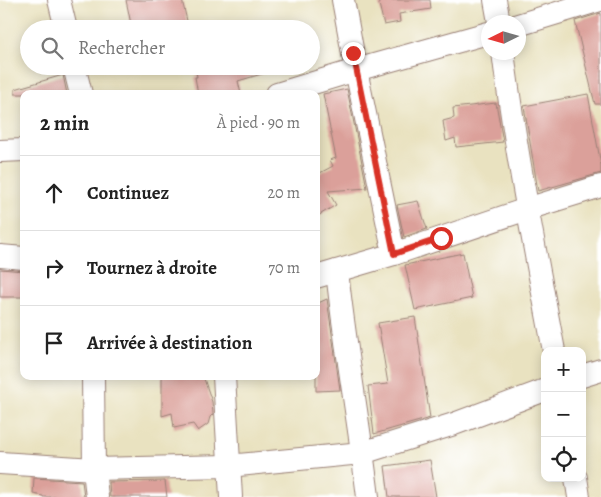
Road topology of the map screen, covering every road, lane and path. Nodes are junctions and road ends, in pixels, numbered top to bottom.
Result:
1 (59, 0) edge
2 (343, 0) edge
3 (496, 0) edge
4 (600, 0) edge
5 (498, 15) edge
6 (64, 20) edge
7 (526, 23) edge
8 (481, 35) edge
9 (504, 60) edge
10 (356, 70) junction
11 (76, 75) edge
12 (80, 90) edge
13 (290, 90) edge
14 (20, 150) edge
15 (0, 151) edge
16 (601, 186) edge
17 (527, 209) junction
18 (394, 254) junction
19 (0, 256) edge
20 (20, 258) edge
21 (327, 274) edge
22 (553, 347) edge
23 (601, 370) edge
24 (586, 375) edge
25 (93, 380) edge
26 (224, 380) edge
27 (541, 391) edge
28 (362, 453) junction
29 (0, 464) edge
30 (228, 466) junction
31 (94, 469) junction
32 (577, 482) edge
33 (97, 497) edge
34 (231, 497) edge
35 (368, 497) edge
36 (579, 497) edge

1 - 6 street
2 - 10 street
3 - 5 street
4 - 7 street
8 - 10 street
9 - 17 street
10 - 13 street
10 - 18 street
11 - 12 street
14 - 15 street
16 - 17 street
17 - 18 street
17 - 22 street
18 - 21 street
19 - 20 street
21 - 28 street
23 - 24 street
25 - 31 street
26 - 30 street
27 - 28 street
28 - 30 street
28 - 35 street
29 - 31 street
30 - 31 street
30 - 34 street
31 - 33 street
32 - 36 street

